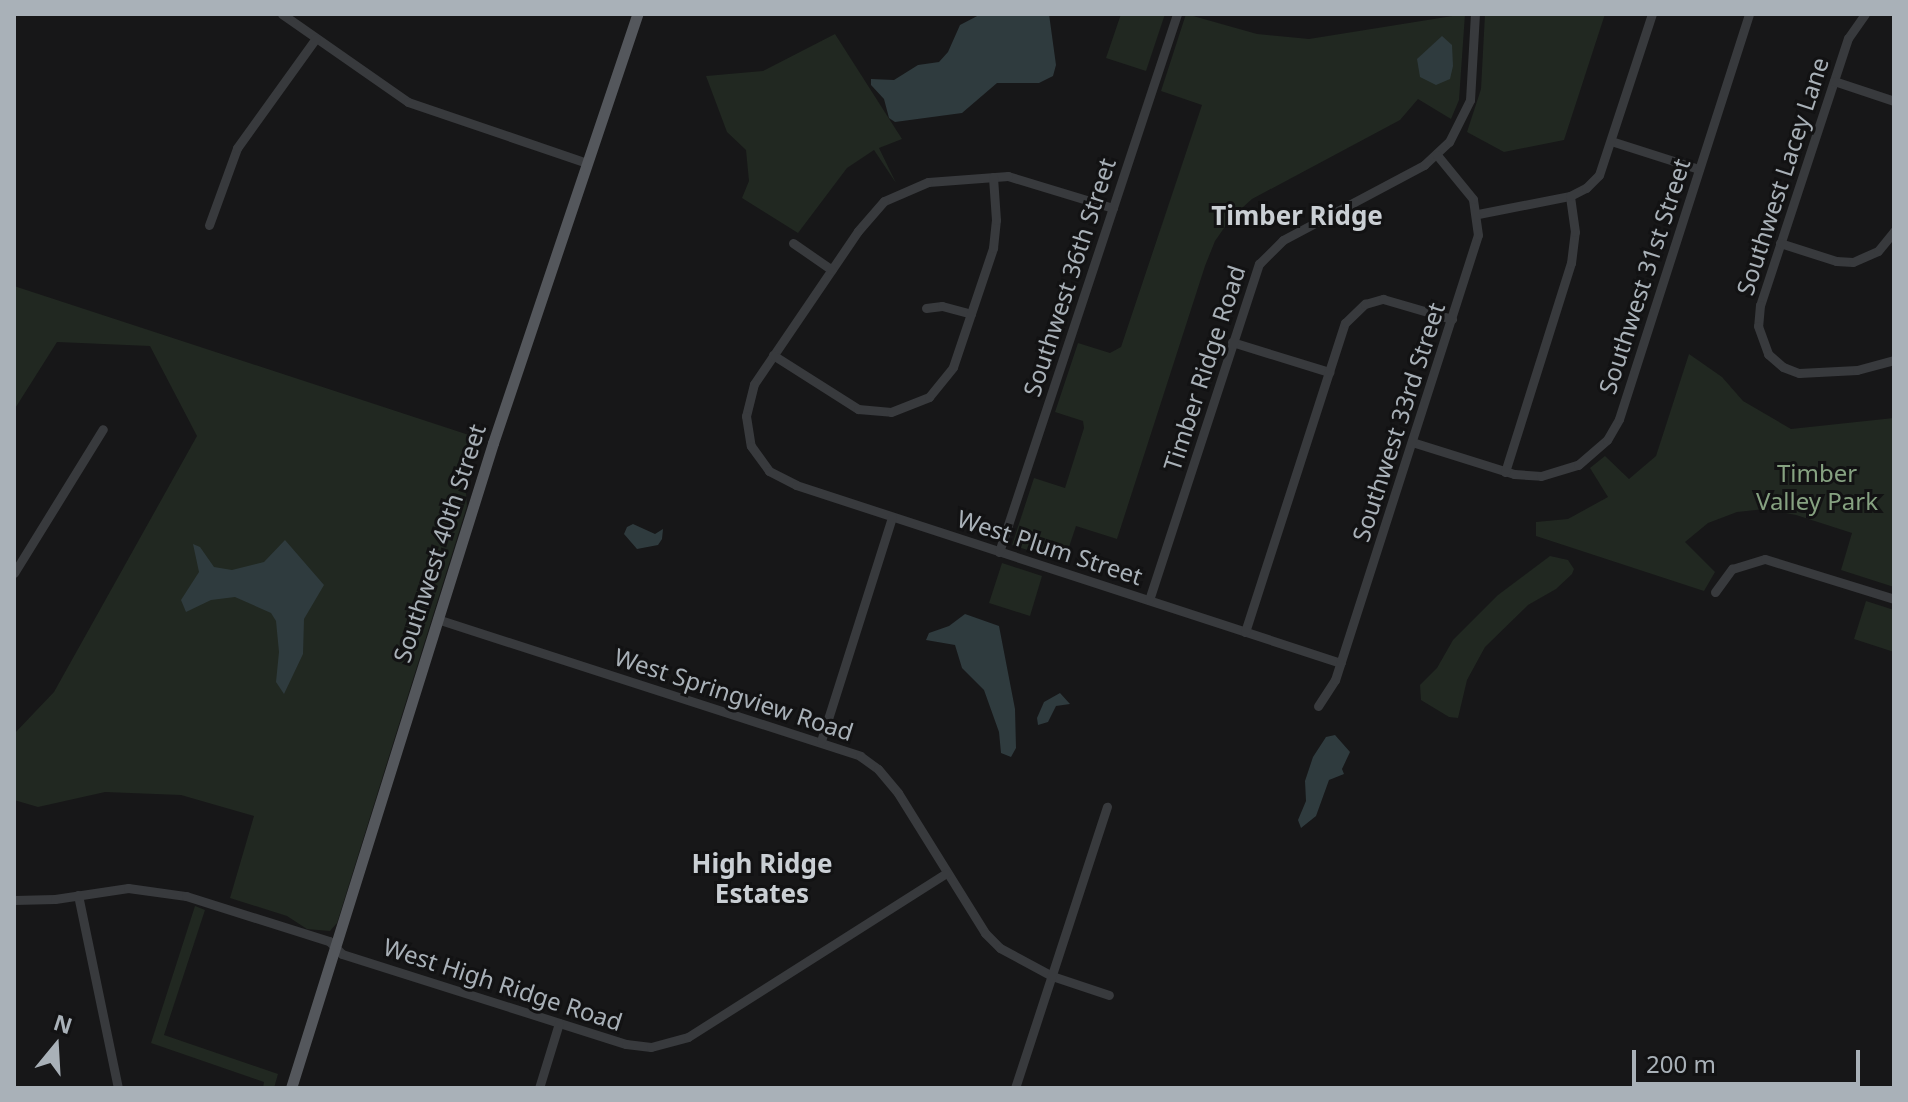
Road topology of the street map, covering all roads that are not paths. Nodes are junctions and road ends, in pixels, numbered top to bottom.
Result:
1 (282, 14) edge
2 (637, 14) edge
3 (1177, 14) edge
4 (1475, 14) edge
5 (1652, 14) edge
6 (1749, 14) edge
7 (1865, 14) edge
8 (316, 38) junction
9 (1834, 81) junction
10 (1894, 101) edge
11 (1611, 141) junction
12 (1437, 155) junction
13 (587, 163) junction
14 (1699, 169) junction
15 (993, 177) junction
16 (1570, 196) junction
17 (1113, 208) junction
18 (1478, 214) junction
19 (209, 225) dead end
20 (1894, 231) edge
21 (793, 243) dead end
22 (1780, 243) junction
23 (832, 270) junction
24 (926, 308) dead end
25 (971, 314) junction
26 (1452, 319) junction
27 (1232, 342) junction
28 (773, 355) junction
29 (1894, 360) edge
30 (1329, 372) junction
31 (103, 429) dead end
32 (1412, 442) junction
33 (1505, 472) junction
34 (892, 517) junction
35 (999, 552) junction
36 (14, 573) edge
37 (1715, 592) dead end
38 (1894, 599) edge
39 (1149, 600) junction
40 (437, 619) junction
41 (1245, 632) junction
42 (1341, 663) junction
43 (1318, 706) dead end
44 (821, 741) junction
45 (1107, 807) dead end
46 (946, 873) junction
47 (78, 895) junction
48 (14, 900) edge
49 (336, 947) junction
50 (1052, 976) junction
51 (1109, 995) dead end
52 (559, 1023) junction
53 (118, 1088) edge
54 (291, 1088) edge
55 (539, 1088) edge
56 (1015, 1088) edge

1 - 8 street
2 - 13 main road, Southwest 40th Street
3 - 17 street, Southwest 36th Street
4 - 12 street, Timber Ridge Road
5 - 11 street
6 - 14 street, Southwest 31st Street
7 - 9 street, Southwest Lacey Lane
8 - 13 street
8 - 19 street
9 - 10 street
9 - 22 street, Southwest Lacey Lane
11 - 14 street
11 - 16 street
12 - 18 street
12 - 27 street, Timber Ridge Road
13 - 40 main road, Southwest 40th Street
14 - 33 street, Southwest 31st Street
15 - 17 street
15 - 23 street
15 - 25 street
16 - 18 street
16 - 33 street
17 - 35 street, Southwest 36th Street
18 - 26 street, Southwest 33rd Street
20 - 22 street
21 - 23 street
22 - 29 street, Southwest Lacey Lane
23 - 28 street
24 - 25 street
25 - 28 street
26 - 30 street
26 - 32 street, Southwest 33rd Street
27 - 30 street
27 - 39 street, Timber Ridge Road
28 - 34 street, West Plum Street
30 - 41 street
31 - 36 street
32 - 33 street, Southwest 31st Street
32 - 42 street, Southwest 33rd Street
34 - 35 street, West Plum Street
34 - 44 street
35 - 39 street, West Plum Street
37 - 38 street
39 - 41 street, West Plum Street
40 - 44 street, West Springview Road
40 - 49 main road, Southwest 40th Street
41 - 42 street, West Plum Street
42 - 43 street, Southwest 33rd Street
44 - 46 street, West Springview Road
45 - 50 street
46 - 50 street, West Springview Road
46 - 52 street, West High Ridge Road
47 - 48 street, West High Ridge Road
47 - 49 street, West High Ridge Road
47 - 53 street
49 - 52 street, West High Ridge Road
49 - 54 main road, Southwest 40th Street
50 - 51 street, West Springview Road
50 - 56 street
52 - 55 street

